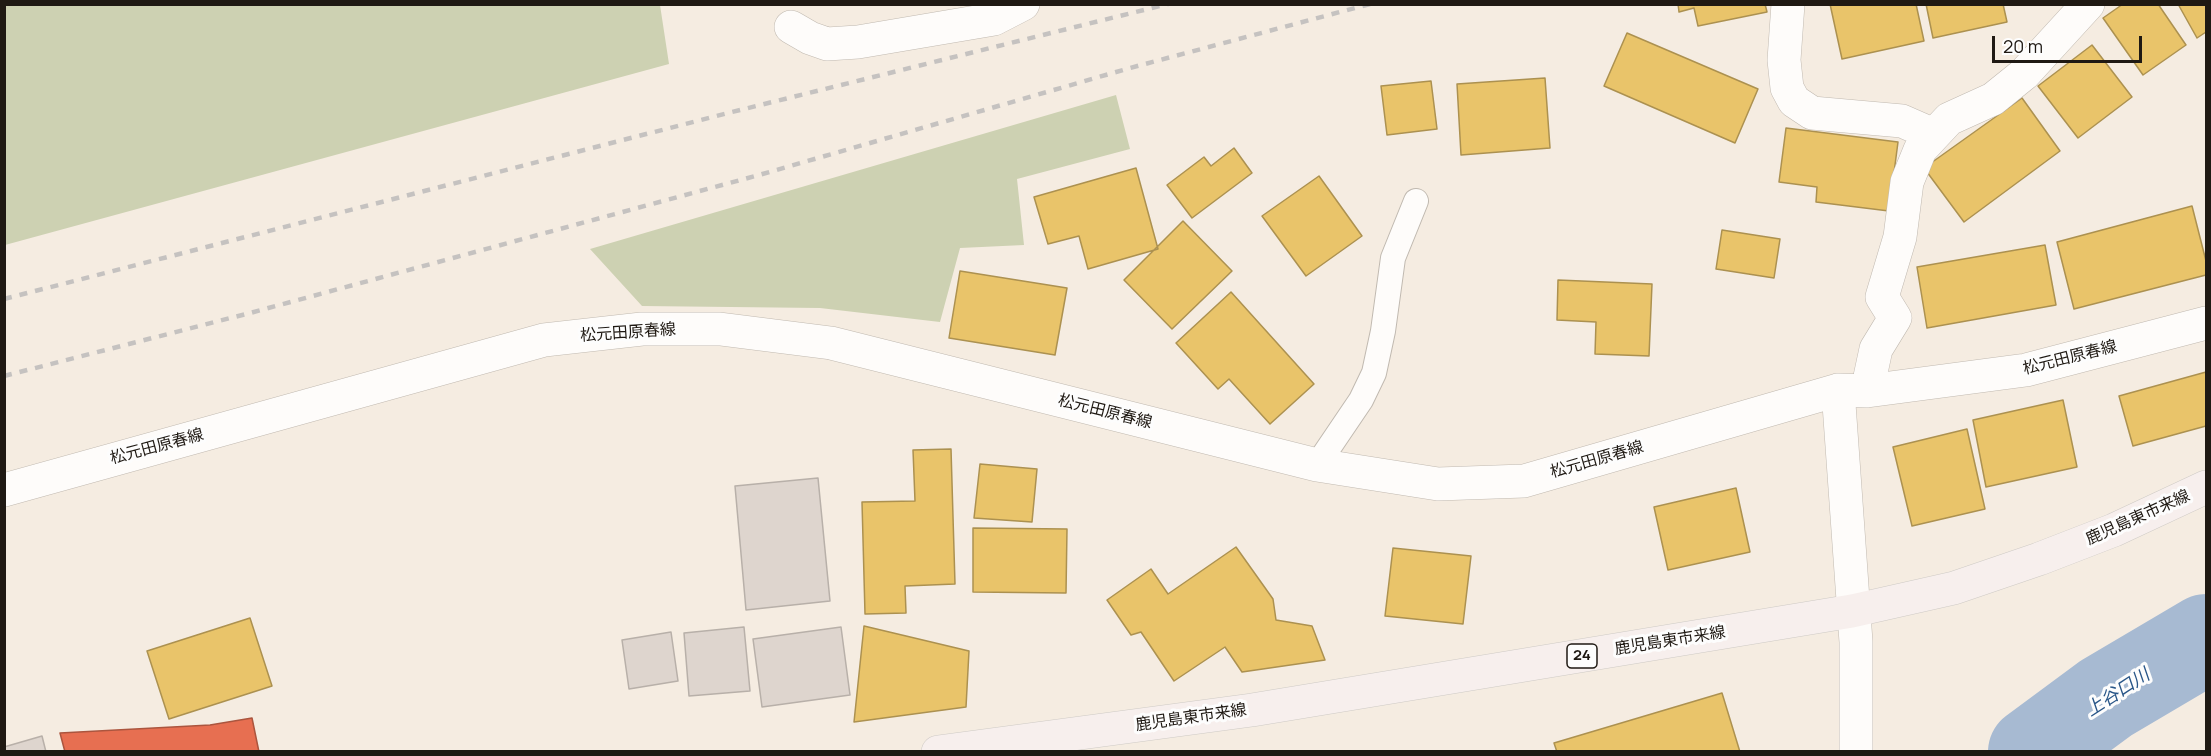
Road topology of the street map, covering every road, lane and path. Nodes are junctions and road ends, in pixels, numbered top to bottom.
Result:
1 (1023, 4) edge
2 (1788, 4) edge
3 (2088, 4) edge
4 (791, 27) dead end
5 (1935, 135) junction
6 (1416, 201) dead end
7 (2206, 324) edge
8 (1852, 391) junction
9 (1317, 465) junction
10 (2206, 487) edge
11 (4, 490) edge
12 (1852, 611) junction
13 (938, 752) edge
14 (1856, 752) edge

1 - 4 street
2 - 5 street
3 - 5 street
5 - 8 street
6 - 9 lane
7 - 8 street, 松元田原春線
8 - 9 street, 松元田原春線
8 - 12 street
9 - 11 street, 松元田原春線
10 - 12 main road, 鹿児島東市来線 / 24
12 - 13 main road, 鹿児島東市来線 / 24
12 - 14 street

